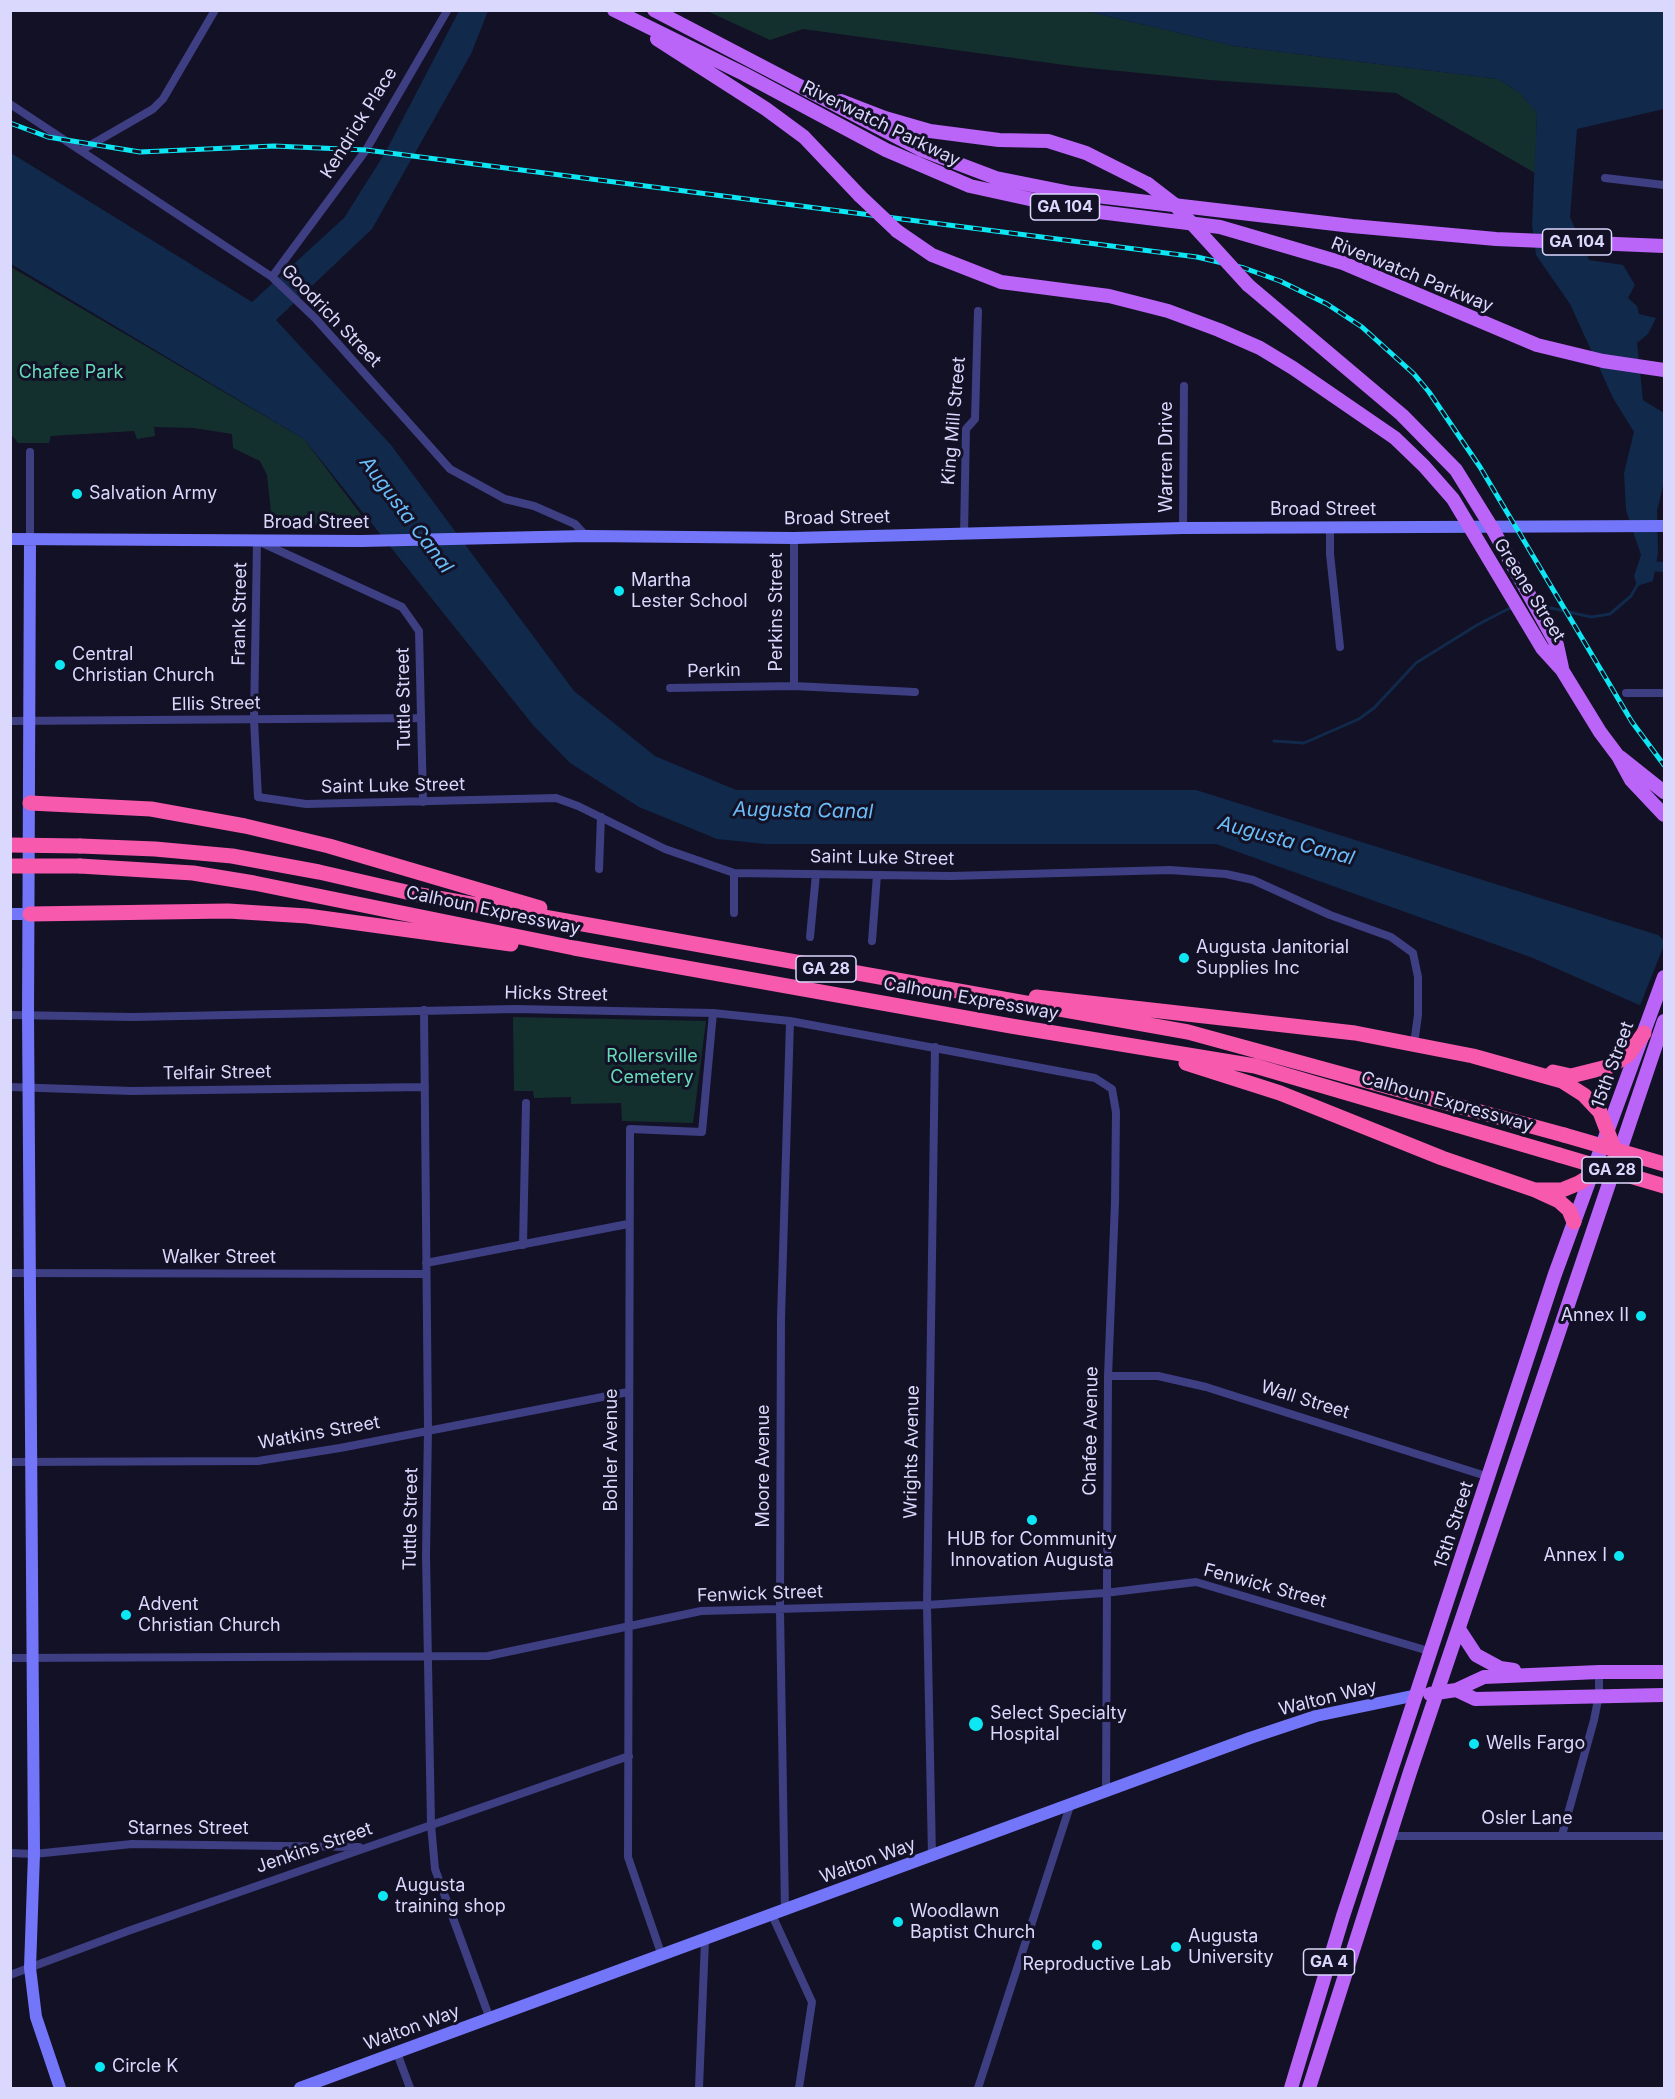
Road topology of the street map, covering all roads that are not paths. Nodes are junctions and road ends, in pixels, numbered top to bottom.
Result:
1 (215, 10) edge
2 (613, 10) edge
3 (654, 10) edge
4 (447, 11) edge
5 (775, 73) junction
6 (10, 104) edge
7 (82, 150) junction
8 (1605, 178) dead end
9 (1665, 185) edge
10 (1662, 245) edge
11 (273, 277) junction
12 (978, 311) dead end
13 (1665, 370) edge
14 (1184, 386) dead end
15 (30, 452) dead end
16 (1665, 526) edge
17 (1183, 528) junction
18 (1469, 528) junction
19 (1492, 528) junction
20 (1330, 529) junction
21 (963, 534) junction
22 (586, 536) junction
23 (794, 538) junction
24 (10, 539) edge
25 (30, 539) junction
26 (257, 541) junction
27 (1340, 647) dead end
28 (1562, 670) junction
29 (794, 686) junction
30 (670, 688) dead end
31 (915, 692) dead end
32 (1626, 693) dead end
33 (1665, 693) edge
34 (421, 718) junction
35 (254, 720) junction
36 (10, 721) edge
37 (28, 721) junction
38 (1618, 756) junction
39 (1665, 792) edge
40 (258, 797) joint
41 (30, 802) junction
42 (423, 802) junction
43 (1665, 815) edge
44 (601, 817) junction
45 (10, 845) edge
46 (10, 866) edge
47 (599, 869) dead end
48 (734, 873) junction
49 (816, 874) junction
50 (877, 875) junction
51 (734, 913) dead end
52 (10, 914) edge
53 (30, 914) junction
54 (617, 931) junction
55 (810, 937) dead end
56 (872, 941) dead end
57 (702, 971) junction
58 (1665, 976) edge
59 (888, 980) junction
60 (424, 1010) junction
61 (713, 1013) junction
62 (10, 1014) edge
63 (28, 1014) junction
64 (790, 1021) junction
65 (1665, 1021) edge
66 (1644, 1033) junction
67 (1414, 1044) junction
68 (1128, 1045) junction
69 (935, 1047) junction
70 (1532, 1072) junction
71 (1095, 1078) joint
72 (10, 1087) edge
73 (28, 1087) junction
74 (425, 1087) junction
75 (526, 1103) dead end
76 (1609, 1130) junction
77 (1618, 1159) junction
78 (1665, 1164) edge
79 (1591, 1176) junction
80 (1665, 1186) edge
81 (1535, 1190) junction
82 (1574, 1222) junction
83 (628, 1224) junction
84 (523, 1245) junction
85 (426, 1263) junction
86 (10, 1273) edge
87 (30, 1273) junction
88 (426, 1274) junction
89 (1108, 1376) junction
90 (628, 1392) junction
91 (428, 1430) junction
92 (30, 1461) junction
93 (10, 1462) edge
94 (1488, 1477) junction
95 (1105, 1593) junction
96 (927, 1605) junction
97 (780, 1610) junction
98 (628, 1626) junction
99 (1459, 1629) junction
100 (1432, 1652) junction
101 (10, 1658) edge
102 (32, 1658) junction
103 (429, 1658) junction
104 (1599, 1672) junction
105 (1665, 1672) edge
106 (1552, 1674) junction
107 (1455, 1690) junction
108 (1437, 1693) junction
109 (1417, 1695) junction
110 (1599, 1695) junction
111 (1665, 1695) edge
112 (629, 1756) junction
113 (1106, 1793) junction
114 (1070, 1806) junction
115 (431, 1824) junction
116 (1562, 1835) junction
117 (1390, 1836) junction
118 (1665, 1836) edge
119 (366, 1848) junction
120 (10, 1853) edge
121 (34, 1854) junction
122 (932, 1857) junction
123 (785, 1911) junction
124 (772, 1915) junction
125 (705, 1940) junction
126 (662, 1956) junction
127 (30, 1968) junction
128 (10, 1975) edge
129 (490, 2019) junction
130 (397, 2053) junction
131 (60, 2088) edge
132 (300, 2088) edge
133 (410, 2088) edge
134 (699, 2088) edge
135 (799, 2088) edge
136 (978, 2088) edge
137 (1291, 2088) edge
138 (1309, 2088) edge

1 - 7 street
2 - 13 main road, Riverwatch Parkway / GA 104
2 - 18 main road, Greene Street, bridge
3 - 5 main road, Riverwatch Parkway / GA 104
4 - 11 street, Kendrick Place
5 - 10 main road, Riverwatch Parkway / GA 104
5 - 19 main road, Greene Street, bridge
6 - 7 street, Goodrich Street
7 - 11 street, Goodrich Street
8 - 9 street
11 - 22 street, Goodrich Street
12 - 21 street, King Mill Street
14 - 17 street, Warren Drive
15 - 25 street
16 - 19 main road, Broad Street
17 - 20 main road, Broad Street
17 - 21 main road, Broad Street
18 - 19 main road, Broad Street
18 - 20 main road, Broad Street
18 - 28 main road, Greene Street
19 - 28 main road, Greene Street
20 - 27 street
21 - 23 main road, Broad Street
22 - 23 main road, Broad Street
22 - 26 main road, Broad Street
23 - 29 street, Perkins Street
24 - 25 main road, Broad Street
25 - 26 main road, Broad Street
25 - 37 main road
26 - 34 street, Tuttle Street
26 - 35 street, Frank Street
28 - 38 main road, Greene Street
29 - 30 street, Perkin
29 - 31 street, Perkin
32 - 33 street
34 - 35 street, Ellis Street
34 - 42 street, Tuttle Street
35 - 37 street, Ellis Street
35 - 40 street, Frank Street
36 - 37 street, Ellis Street
37 - 41 main road
38 - 39 main road, Greene Street
38 - 43 main road, Greene Street
40 - 42 street, Saint Luke Street
41 - 53 main road
41 - 54 highway
42 - 44 street, Saint Luke Street
44 - 47 street
44 - 48 street, Saint Luke Street
45 - 54 highway, Calhoun Expressway / GA 28, bridge
46 - 57 highway, Calhoun Expressway / GA 28, bridge
48 - 49 street, Saint Luke Street
48 - 51 street
49 - 50 street, Saint Luke Street
49 - 55 street
50 - 56 street
50 - 67 street, Saint Luke Street
52 - 53 main road
53 - 57 highway
53 - 63 main road
54 - 59 highway, Calhoun Expressway / GA 28
57 - 68 highway, Calhoun Expressway / GA 28
58 - 66 main road, 15th Street
59 - 67 highway
59 - 78 highway, Calhoun Expressway / GA 28, bridge
60 - 61 street, Hicks Street
60 - 63 street, Hicks Street
60 - 74 street, Tuttle Street
61 - 64 street, Hicks Street
61 - 83 street, Bohler Avenue
62 - 63 street, Hicks Street
63 - 73 main road
64 - 69 street, Hicks Street
64 - 97 street, Moore Avenue
65 - 77 main road, 15th Street
66 - 70 highway
66 - 76 main road, 15th Street
67 - 70 highway
68 - 80 highway, Calhoun Expressway / GA 28, bridge
68 - 81 highway
69 - 71 street, Hicks Street
69 - 96 street, Wrights Avenue
70 - 76 highway
71 - 89 street, Chafee Avenue
72 - 73 street, Telfair Street
73 - 74 street, Telfair Street
73 - 87 main road
74 - 85 street, Tuttle Street
75 - 84 street
76 - 77 highway
76 - 79 main road, 15th Street
77 - 79 highway
77 - 99 main road, 15th Street
79 - 81 highway
79 - 82 main road, 15th Street
81 - 82 highway
82 - 94 main road, 15th Street
83 - 84 street
83 - 90 street, Bohler Avenue
84 - 85 street
85 - 88 street, Tuttle Street
86 - 87 street, Walker Street
87 - 88 street, Walker Street
87 - 92 main road
88 - 91 street, Tuttle Street
89 - 94 street, Wall Street
89 - 95 street, Chafee Avenue
90 - 91 street, Watkins Street
90 - 98 street, Bohler Avenue
91 - 92 street, Watkins Street
91 - 103 street, Tuttle Street
92 - 93 street, Watkins Street
92 - 102 main road
94 - 100 main road, 15th Street
95 - 96 street, Fenwick Street
95 - 100 street, Fenwick Street
95 - 113 street, Chafee Avenue
96 - 97 street, Fenwick Street
96 - 122 street, Wrights Avenue
97 - 98 street, Fenwick Street
97 - 123 street, Moore Avenue
98 - 103 street, Fenwick Street
98 - 112 street, Bohler Avenue
99 - 106 main road
99 - 108 main road, 15th Street
100 - 109 main road, 15th Street
101 - 102 street, Fenwick Street
102 - 103 street, Fenwick Street
102 - 121 main road
103 - 115 street, Tuttle Street
104 - 105 main road, Walton Way
104 - 106 main road, Walton Way
104 - 110 street
106 - 107 main road, Walton Way
107 - 108 main road, Walton Way
107 - 110 main road, Walton Way
108 - 109 main road, Walton Way
108 - 117 main road, 15th Street / GA 4
109 - 113 main road, Walton Way
109 - 137 main road, 15th Street / GA 4
110 - 111 main road, Walton Way
110 - 116 street
112 - 115 street, Jenkins Street
112 - 126 street, Bohler Avenue
113 - 114 main road, Walton Way
114 - 122 main road, Walton Way
114 - 136 street
115 - 119 street, Jenkins Street
115 - 129 street, Tuttle Street
116 - 117 street, Osler Lane
116 - 118 street, Osler Lane
117 - 138 main road, 15th Street / GA 4
119 - 121 street, Starnes Street
119 - 127 street, Jenkins Street
120 - 121 street, Starnes Street
121 - 127 main road
122 - 123 main road, Walton Way
123 - 124 main road, Walton Way
124 - 125 main road, Walton Way
124 - 135 street
125 - 126 main road, Walton Way
125 - 134 street
126 - 129 main road, Walton Way
127 - 128 street, Jenkins Street
127 - 131 main road
129 - 130 main road, Walton Way
130 - 132 main road, Walton Way
130 - 133 street

